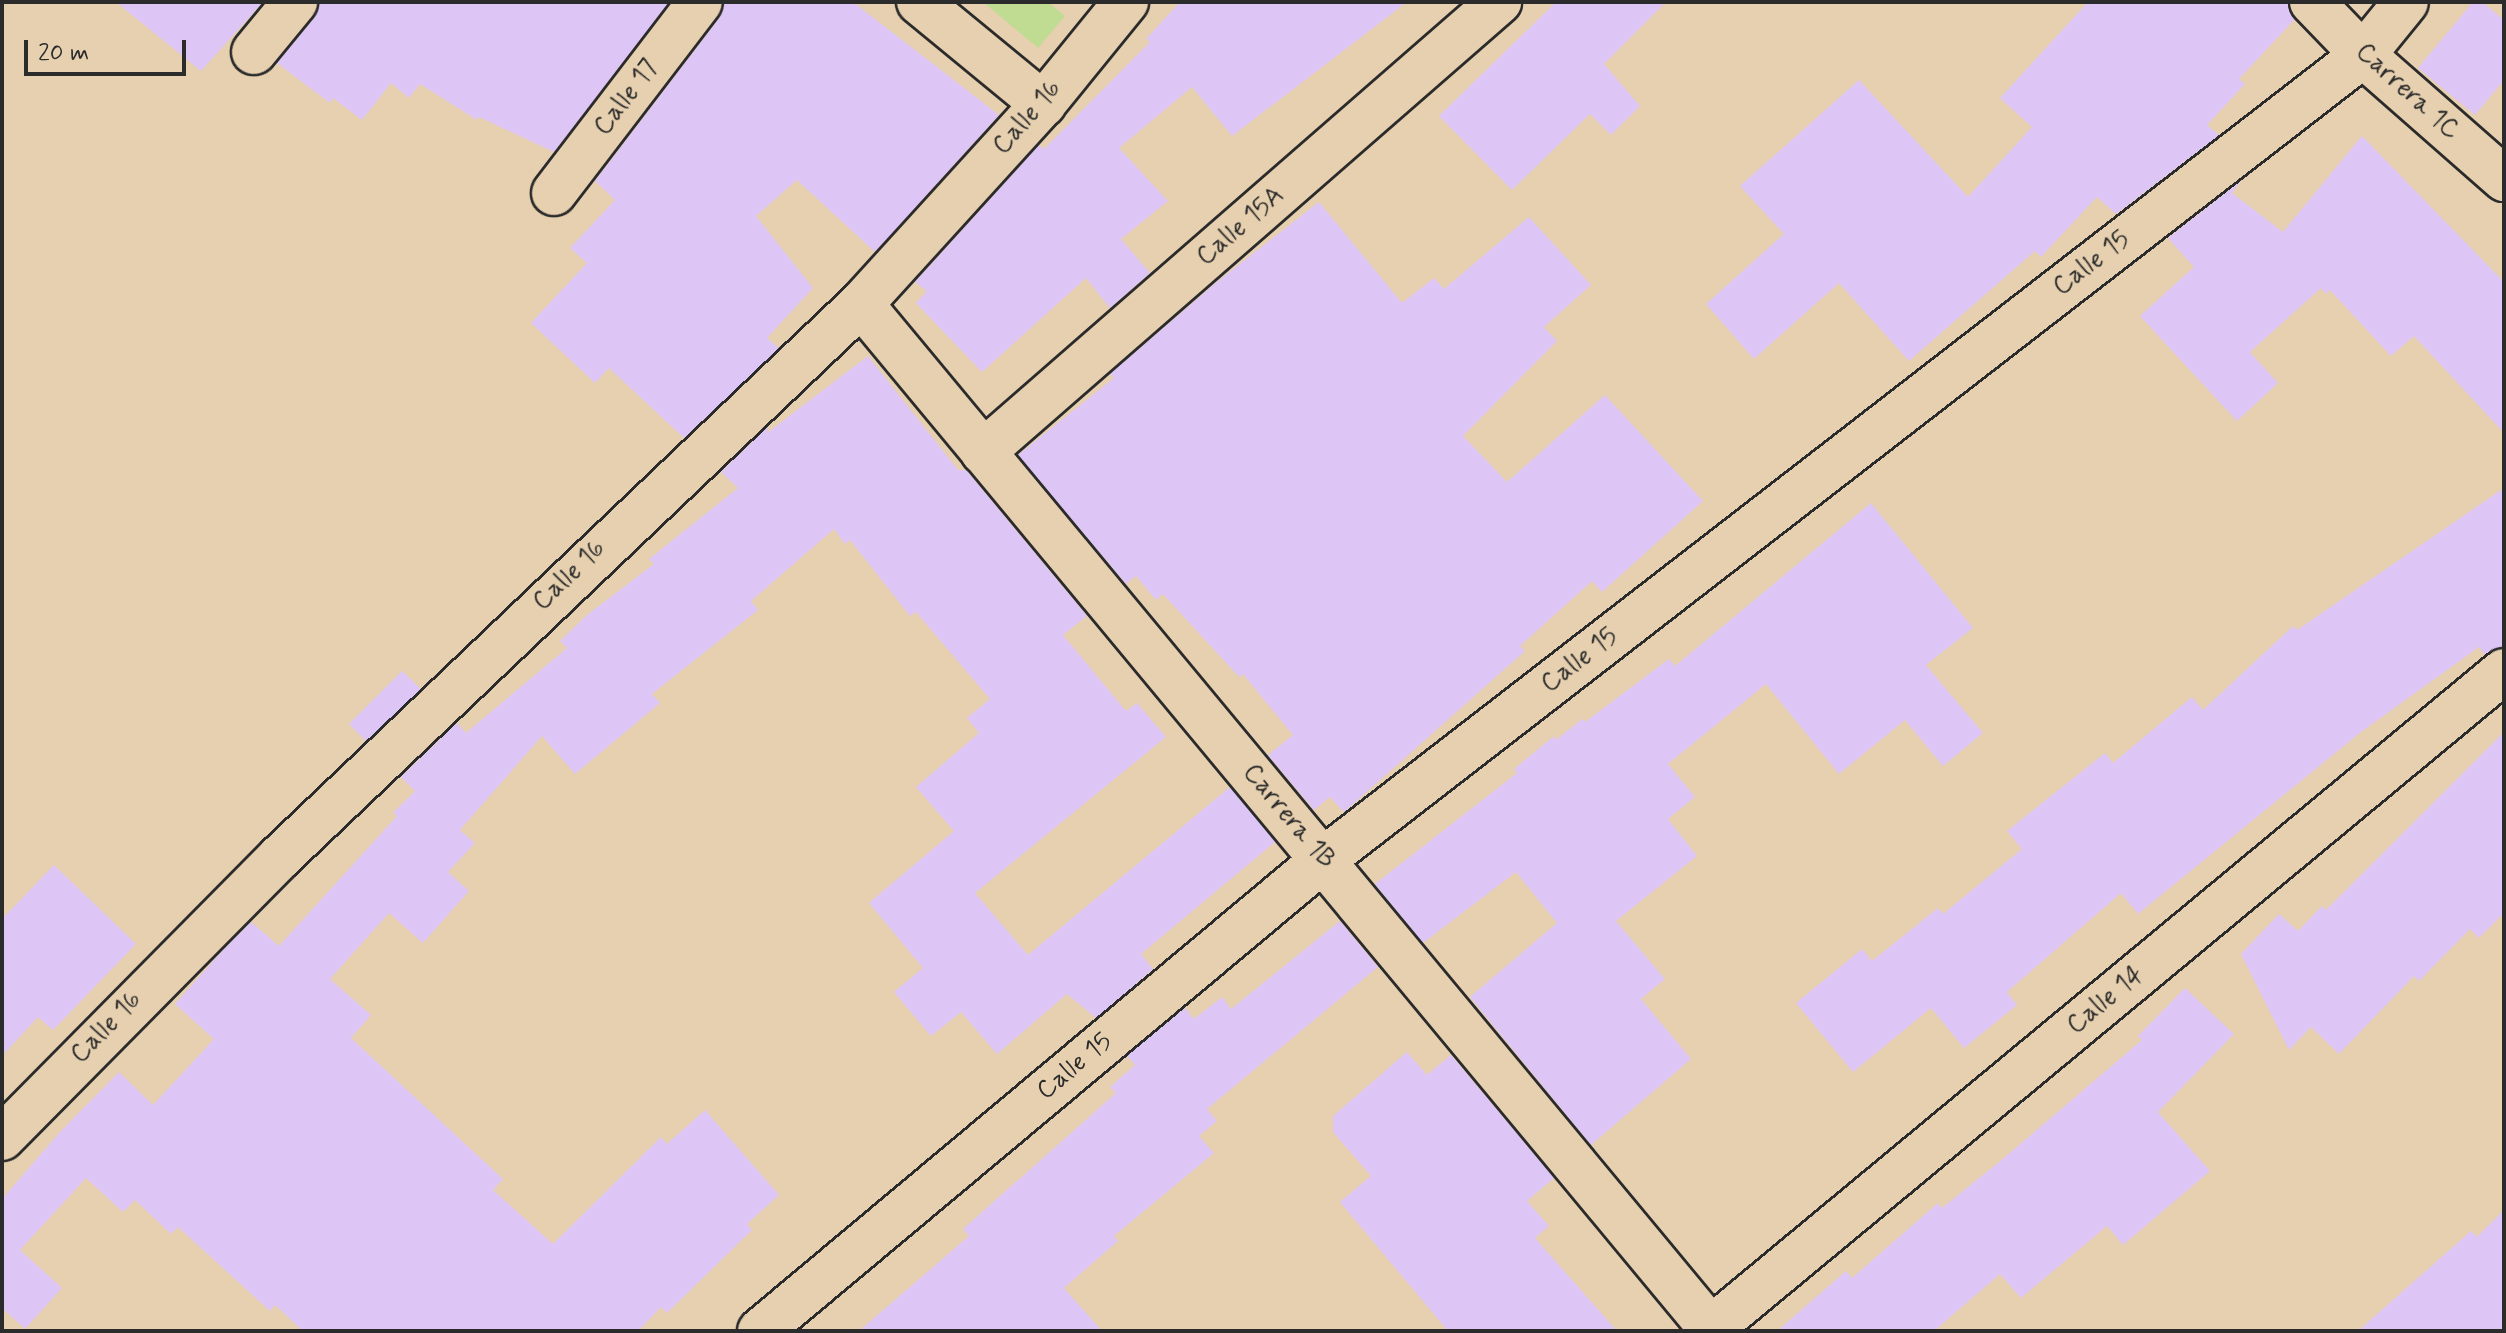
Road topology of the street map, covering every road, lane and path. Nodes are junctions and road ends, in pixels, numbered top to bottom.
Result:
1 (295, 2) edge
2 (700, 2) edge
3 (919, 2) edge
4 (1125, 2) edge
5 (1499, 2) edge
6 (2312, 2) edge
7 (2406, 2) edge
8 (254, 52) dead end
9 (2363, 55) junction
10 (1043, 104) junction
11 (2504, 179) edge
12 (554, 193) dead end
13 (861, 304) junction
14 (983, 452) junction
15 (2504, 671) edge
16 (1323, 860) junction
17 (2, 1138) edge
18 (1711, 1330) edge
19 (760, 1331) edge

1 - 8 street
2 - 12 street, Calle 17
3 - 10 street
4 - 10 street, Calle 16
5 - 14 street, Calle 15A
6 - 9 street, Carrera 1C
7 - 9 street, Calle 15
9 - 11 street, Carrera 1C
9 - 16 street, Calle 15
10 - 13 street, Calle 16
13 - 14 street, Carrera 1B
13 - 17 street, Calle 16
14 - 16 street, Carrera 1B
15 - 18 street, Calle 14
16 - 18 street, Carrera 1B
16 - 19 street, Calle 15

